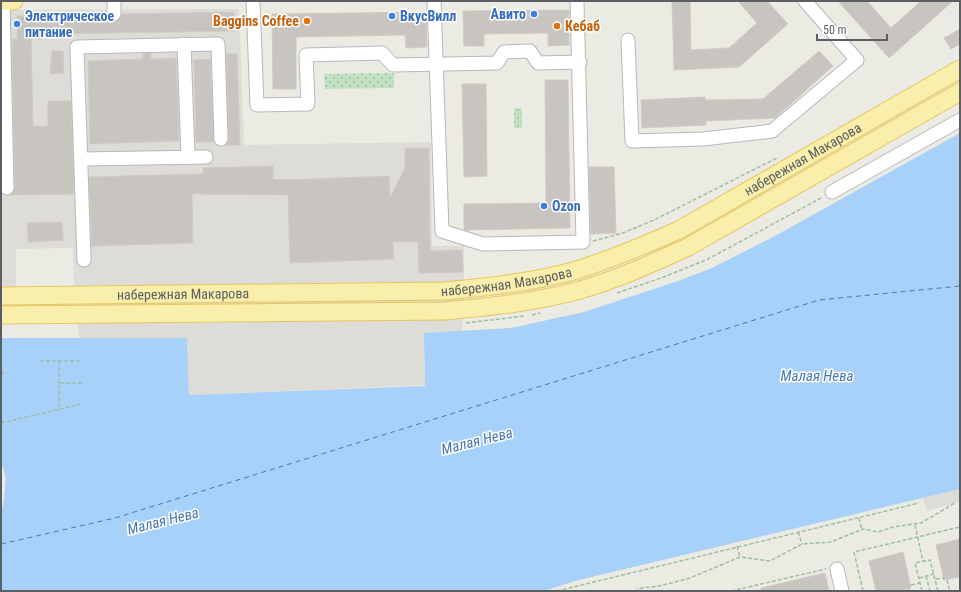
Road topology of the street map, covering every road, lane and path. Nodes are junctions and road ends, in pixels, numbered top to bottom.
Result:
1 (2, 1) edge
2 (14, 1) edge
3 (114, 1) edge
4 (252, 1) edge
5 (434, 1) edge
6 (577, 1) edge
7 (805, 1) edge
8 (114, 14) tunnel mouth
9 (628, 40) dead end
10 (184, 44) junction
11 (580, 62) junction
12 (436, 64) junction
13 (960, 69) edge
14 (960, 92) edge
15 (960, 120) edge
16 (221, 139) dead end
17 (783, 155) dead end
18 (188, 157) junction
19 (206, 157) dead end
20 (82, 159) junction
21 (7, 188) dead end
22 (832, 192) dead end
23 (583, 242) junction
24 (84, 260) dead end
25 (1, 296) edge
26 (1, 315) edge
27 (40, 361) dead end
28 (59, 361) junction
29 (80, 361) dead end
30 (4, 372) dead end
31 (1, 375) edge
32 (59, 383) junction
33 (82, 383) dead end
34 (82, 404) dead end
35 (59, 410) junction
36 (1, 423) edge
37 (919, 503) dead end
38 (955, 503) dead end
39 (859, 518) junction
40 (915, 525) junction
41 (960, 527) edge
42 (862, 530) junction
43 (798, 532) junction
44 (918, 537) junction
45 (802, 544) junction
46 (738, 546) junction
47 (740, 558) junction
48 (923, 562) junction
49 (832, 569) joint
50 (934, 574) junction
51 (926, 576) junction
52 (919, 578) junction
53 (944, 578) dead end
54 (935, 580) junction
55 (947, 580) dead end
56 (920, 583) junction
57 (911, 585) dead end
58 (557, 591) edge
59 (634, 591) edge
60 (731, 591) edge
61 (842, 591) edge
62 (863, 591) edge
63 (922, 591) edge
64 (930, 591) edge
65 (938, 591) edge
66 (950, 591) edge

1 - 2 main road
1 - 21 lane
3 - 8 lane
4 - 12 lane
5 - 12 lane
6 - 11 lane
7 - 9 lane
10 - 16 lane
10 - 18 lane
10 - 20 lane
11 - 12 lane
11 - 23 lane
12 - 23 lane
13 - 25 main road, набережная Макарова
14 - 26 main road, набережная Макарова
15 - 22 lane
17 - 23 path
18 - 19 lane
18 - 20 lane
20 - 24 lane
27 - 28 path
28 - 29 path
28 - 32 path
30 - 31 path
32 - 33 path
32 - 35 path
34 - 35 path
35 - 36 path
37 - 39 path
38 - 40 path
39 - 42 path
39 - 43 path
40 - 42 path
40 - 44 path
41 - 44 path
42 - 45 path
43 - 45 path
43 - 46 path
44 - 48 path
44 - 62 path
45 - 47 path
46 - 47 path
46 - 58 path
47 - 59 path
48 - 50 path
48 - 52 path
49 - 60 path
49 - 61 lane
50 - 51 path
50 - 54 path
51 - 52 path
51 - 64 path
52 - 56 path
53 - 54 path
54 - 65 path
55 - 66 path
56 - 57 path
56 - 63 path

